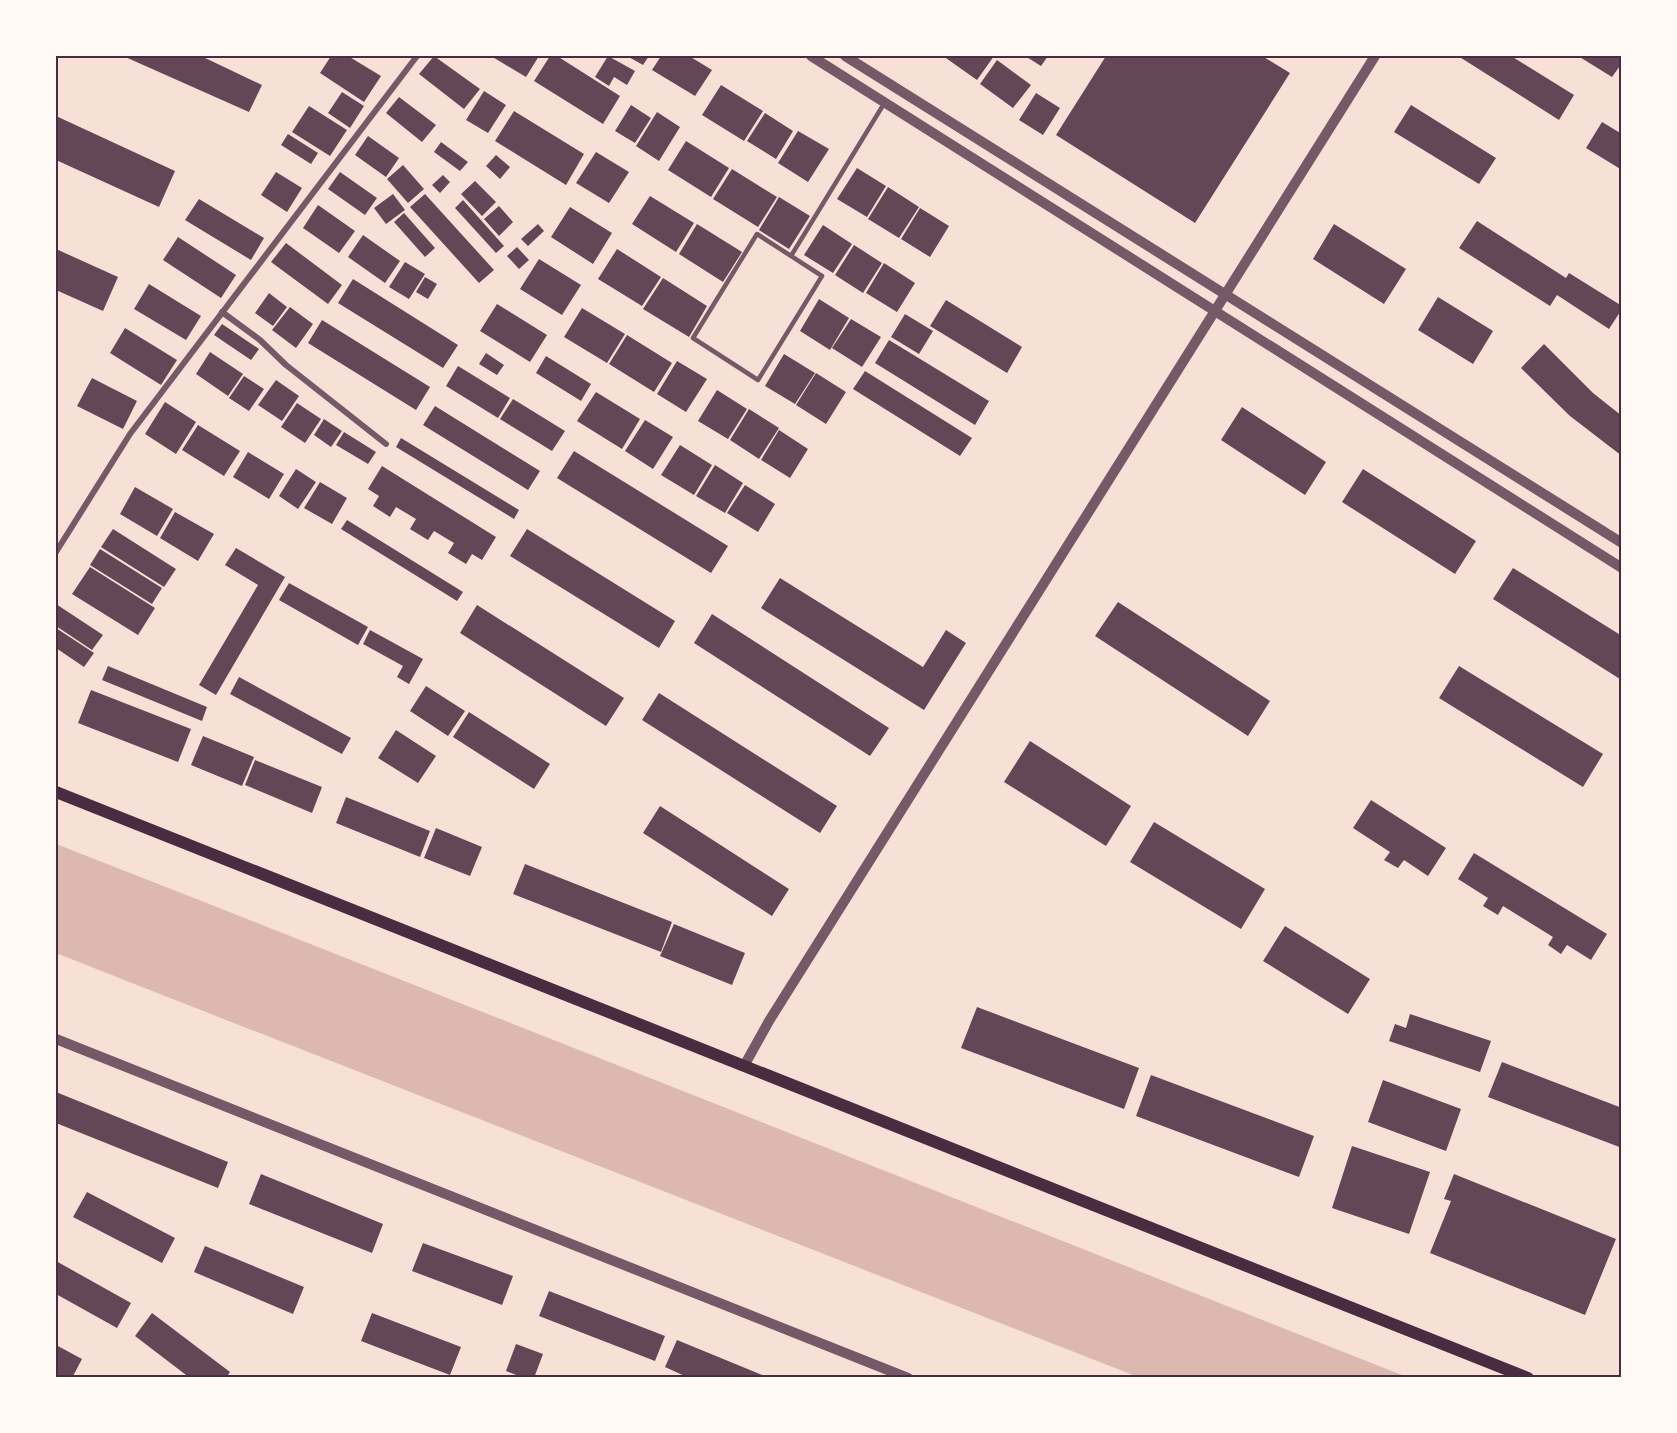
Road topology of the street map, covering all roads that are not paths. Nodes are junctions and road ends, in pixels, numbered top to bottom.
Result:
1 (417, 56) edge
2 (811, 56) edge
3 (845, 56) edge
4 (1375, 56) edge
5 (885, 102) junction
6 (791, 256) junction
7 (1225, 294) junction
8 (1214, 311) junction
9 (222, 312) junction
10 (386, 444) dead end
11 (1622, 543) edge
12 (56, 552) edge
13 (1622, 568) edge
14 (56, 792) edge
15 (56, 1039) edge
16 (744, 1066) junction
17 (908, 1377) edge
18 (1528, 1377) edge

1 - 9 street
2 - 5 street
3 - 7 street
4 - 7 street
5 - 6 lane
5 - 8 street
6 - 6 lane
7 - 8 street
7 - 11 street
8 - 13 street
8 - 16 street
9 - 10 street
9 - 12 street
14 - 16 main road
15 - 17 street
16 - 18 main road

